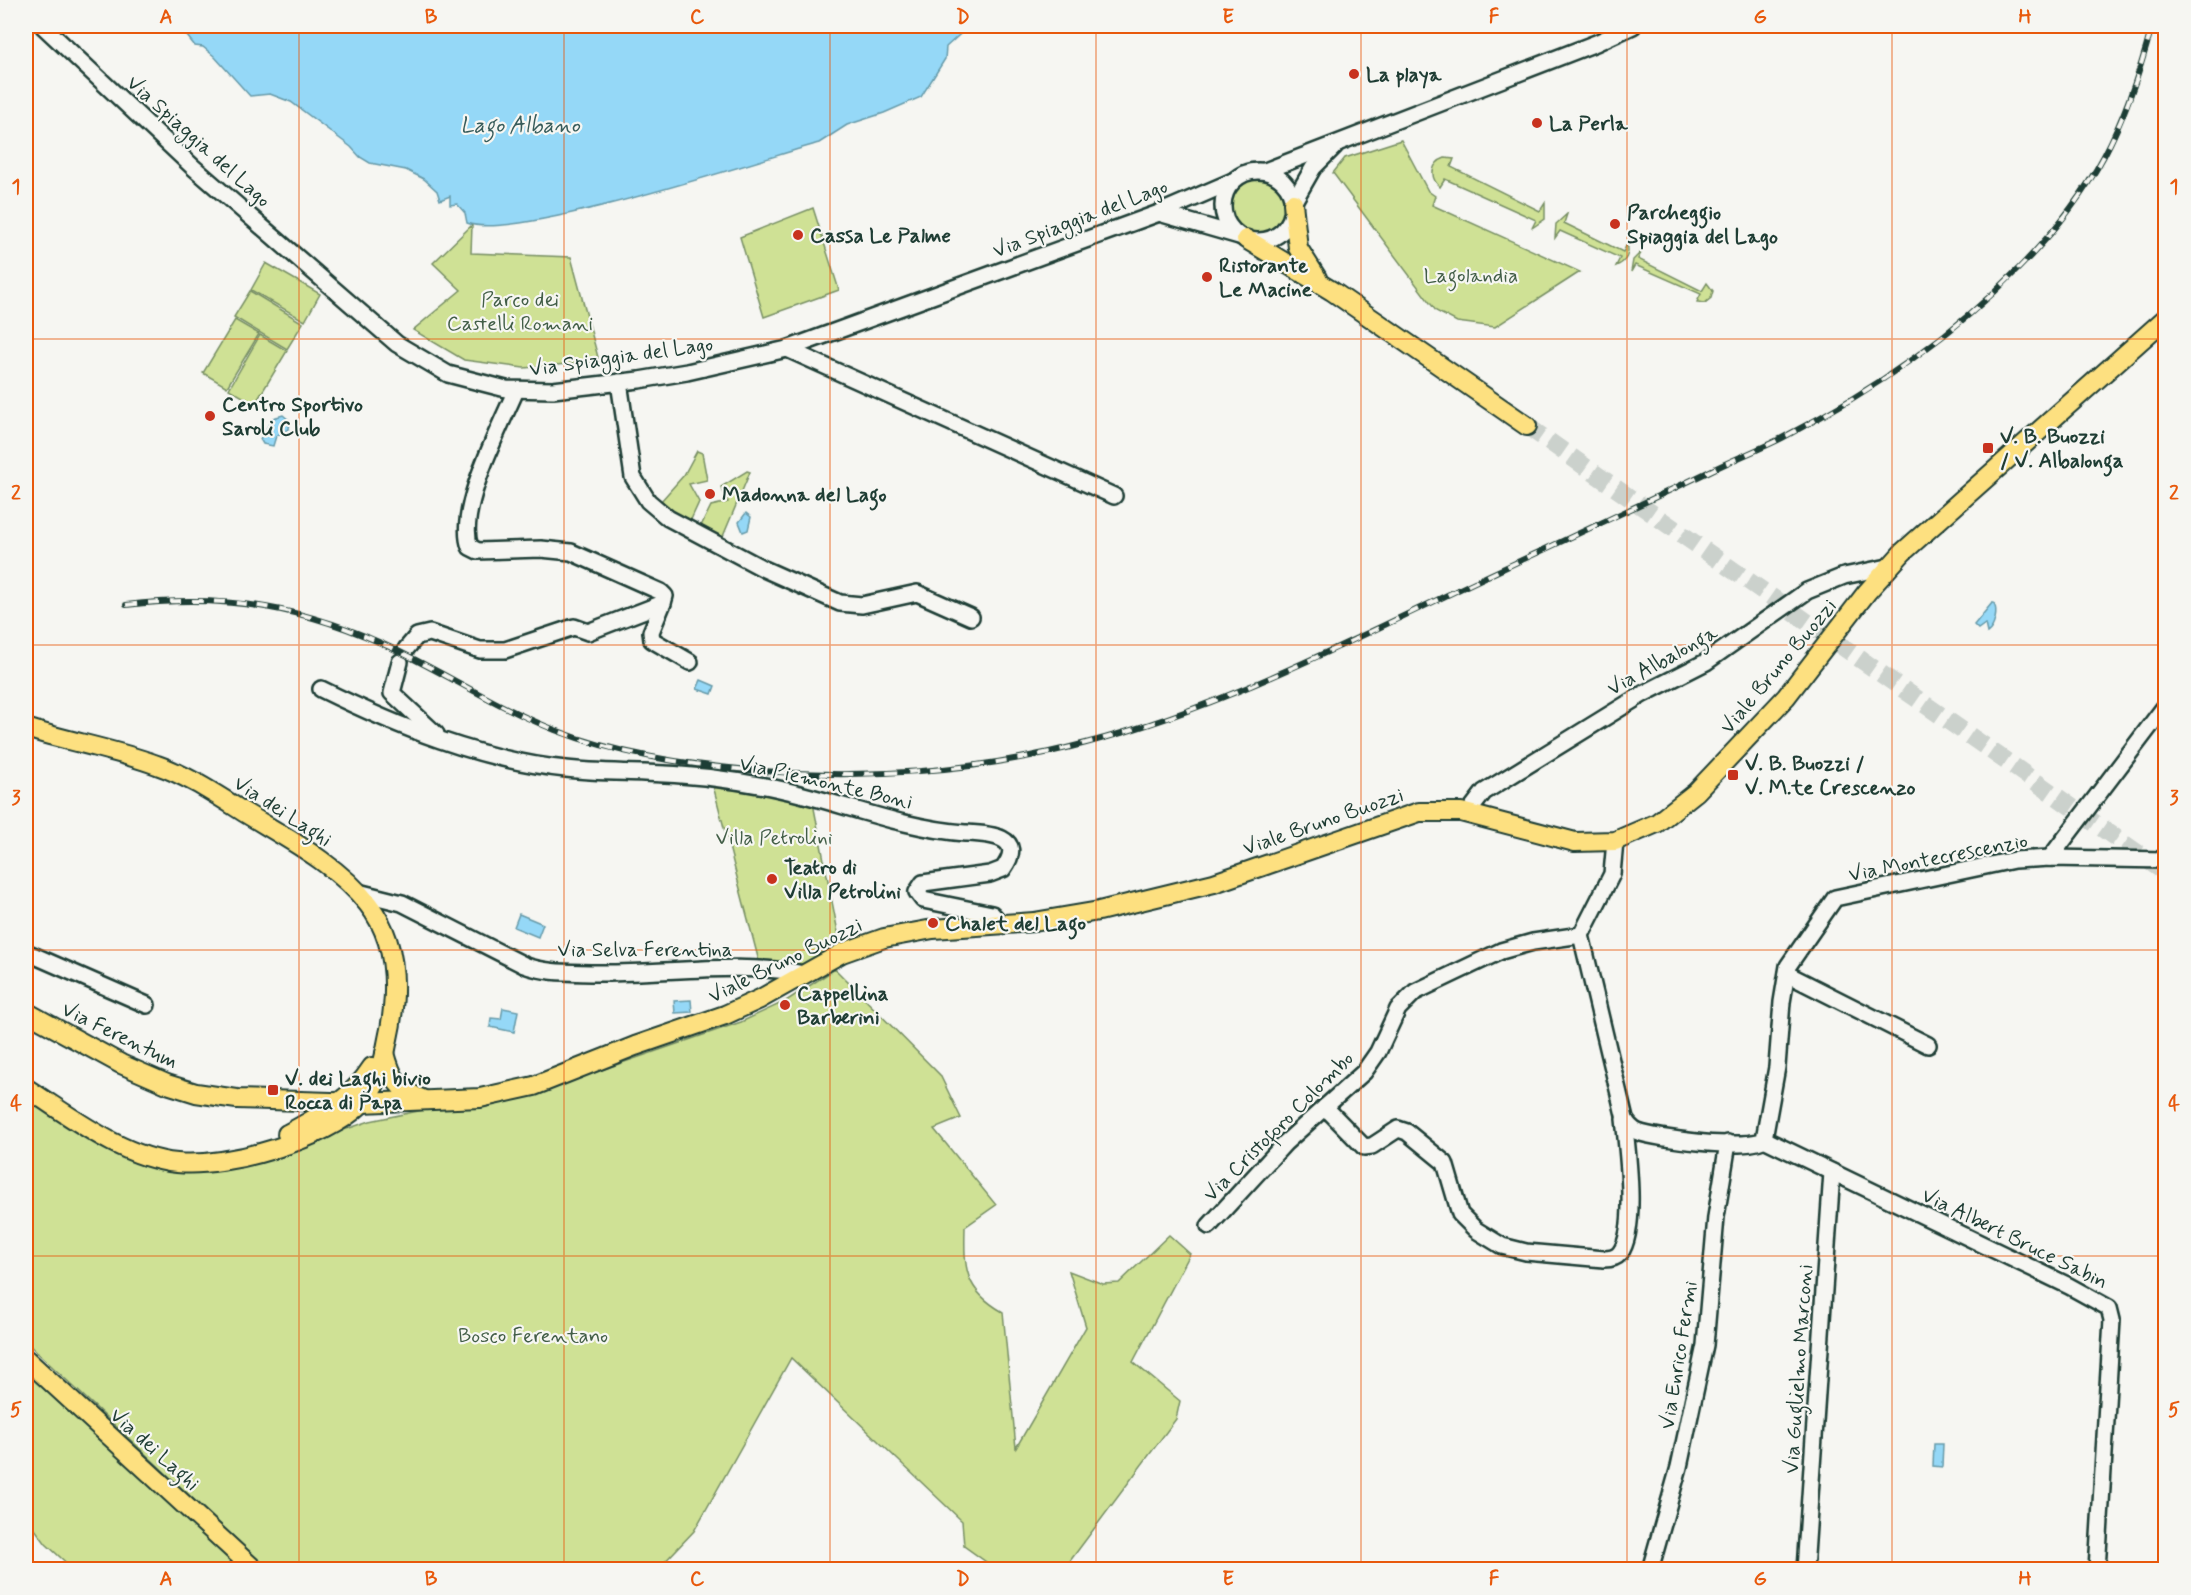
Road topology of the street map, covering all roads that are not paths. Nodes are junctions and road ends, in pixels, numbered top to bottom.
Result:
1 (43, 26) edge
2 (1633, 26) edge
3 (1342, 140) junction
4 (1265, 171) junction
5 (1233, 181) junction
6 (1293, 204) junction
7 (1159, 213) junction
8 (1246, 239) junction
9 (1332, 291) junction
10 (2166, 318) edge
11 (787, 349) junction
12 (619, 382) junction
13 (516, 390) junction
14 (1527, 426) tunnel mouth
15 (1114, 496) dead end
16 (1888, 567) junction
17 (663, 603) junction
18 (971, 616) dead end
19 (690, 662) dead end
20 (321, 689) dead end
21 (2166, 705) edge
22 (26, 728) edge
23 (443, 740) junction
24 (1468, 813) junction
25 (1615, 841) junction
26 (2050, 858) junction
27 (2166, 860) edge
28 (358, 892) junction
29 (1002, 925) junction
30 (1581, 935) junction
31 (26, 952) edge
32 (804, 974) junction
33 (1787, 974) junction
34 (147, 1005) dead end
35 (26, 1012) edge
36 (1928, 1045) dead end
37 (387, 1048) junction
38 (371, 1068) junction
39 (26, 1088) edge
40 (424, 1099) junction
41 (276, 1100) junction
42 (303, 1101) junction
43 (340, 1103) junction
44 (362, 1103) junction
45 (1325, 1107) junction
46 (1624, 1116) junction
47 (331, 1127) junction
48 (293, 1131) junction
49 (1764, 1138) junction
50 (1728, 1143) junction
51 (255, 1152) junction
52 (1832, 1172) junction
53 (1209, 1226) dead end
54 (26, 1359) edge
55 (255, 1569) edge
56 (1650, 1569) edge
57 (1805, 1569) edge
58 (2097, 1569) edge

1 - 13 street, Via Spiaggia del Lago
2 - 3 street
3 - 4 street
3 - 6 street
4 - 5 street
4 - 6 street
5 - 7 street, Via Spiaggia del Lago
5 - 8 street
6 - 8 street
6 - 9 main road
7 - 8 street
7 - 11 street, Via Spiaggia del Lago
8 - 9 main road
9 - 14 main road
10 - 16 main road, Viale Bruno Buozzi
11 - 12 street, Via Spiaggia del Lago
11 - 15 street
12 - 13 street, Via Spiaggia del Lago
12 - 18 street
13 - 17 street
16 - 24 street, Via Albalonga
16 - 25 main road, Viale Bruno Buozzi
17 - 19 street
17 - 23 street
20 - 23 street, Via Piemonte Boni
21 - 26 street, Via Montecrescenzio
22 - 28 main road, Via dei Laghi
23 - 29 street, Via Piemonte Boni
24 - 25 main road, Viale Bruno Buozzi
24 - 29 main road, Viale Bruno Buozzi
25 - 30 street
26 - 27 street
26 - 33 street, Via Montecrescenzio
28 - 32 street, Via Selva Ferentina
28 - 37 main road, Via dei Laghi
29 - 32 main road, Viale Bruno Buozzi
30 - 45 street, Via Cristoforo Colombo
30 - 46 street
31 - 34 street
32 - 40 main road, Viale Bruno Buozzi
33 - 36 street
33 - 49 street, Via Montecrescenzio
35 - 41 main road, Via Ferentum
37 - 38 main road, Via dei Laghi
37 - 40 main road
37 - 44 main road, Via dei Laghi
38 - 42 main road
38 - 43 main road, Via dei Laghi
39 - 51 main road, Via dei Laghi
40 - 44 main road, Via Ferentum
40 - 47 main road
41 - 42 main road, Via Ferentum
41 - 48 main road
42 - 43 main road, Via Ferentum
43 - 44 main road, Via Ferentum
43 - 48 main road, Via dei Laghi
44 - 47 main road, Via dei Laghi
45 - 46 street
45 - 53 street, Via Cristoforo Colombo
46 - 50 street
47 - 51 main road, Via dei Laghi
48 - 51 main road, Via dei Laghi
49 - 50 street
49 - 52 street, Via Albert Bruce Sabin
50 - 56 street, Via Enrico Fermi
52 - 57 street, Via Guglielmo Marconi
52 - 58 street, Via Albert Bruce Sabin
54 - 55 main road, Via dei Laghi

